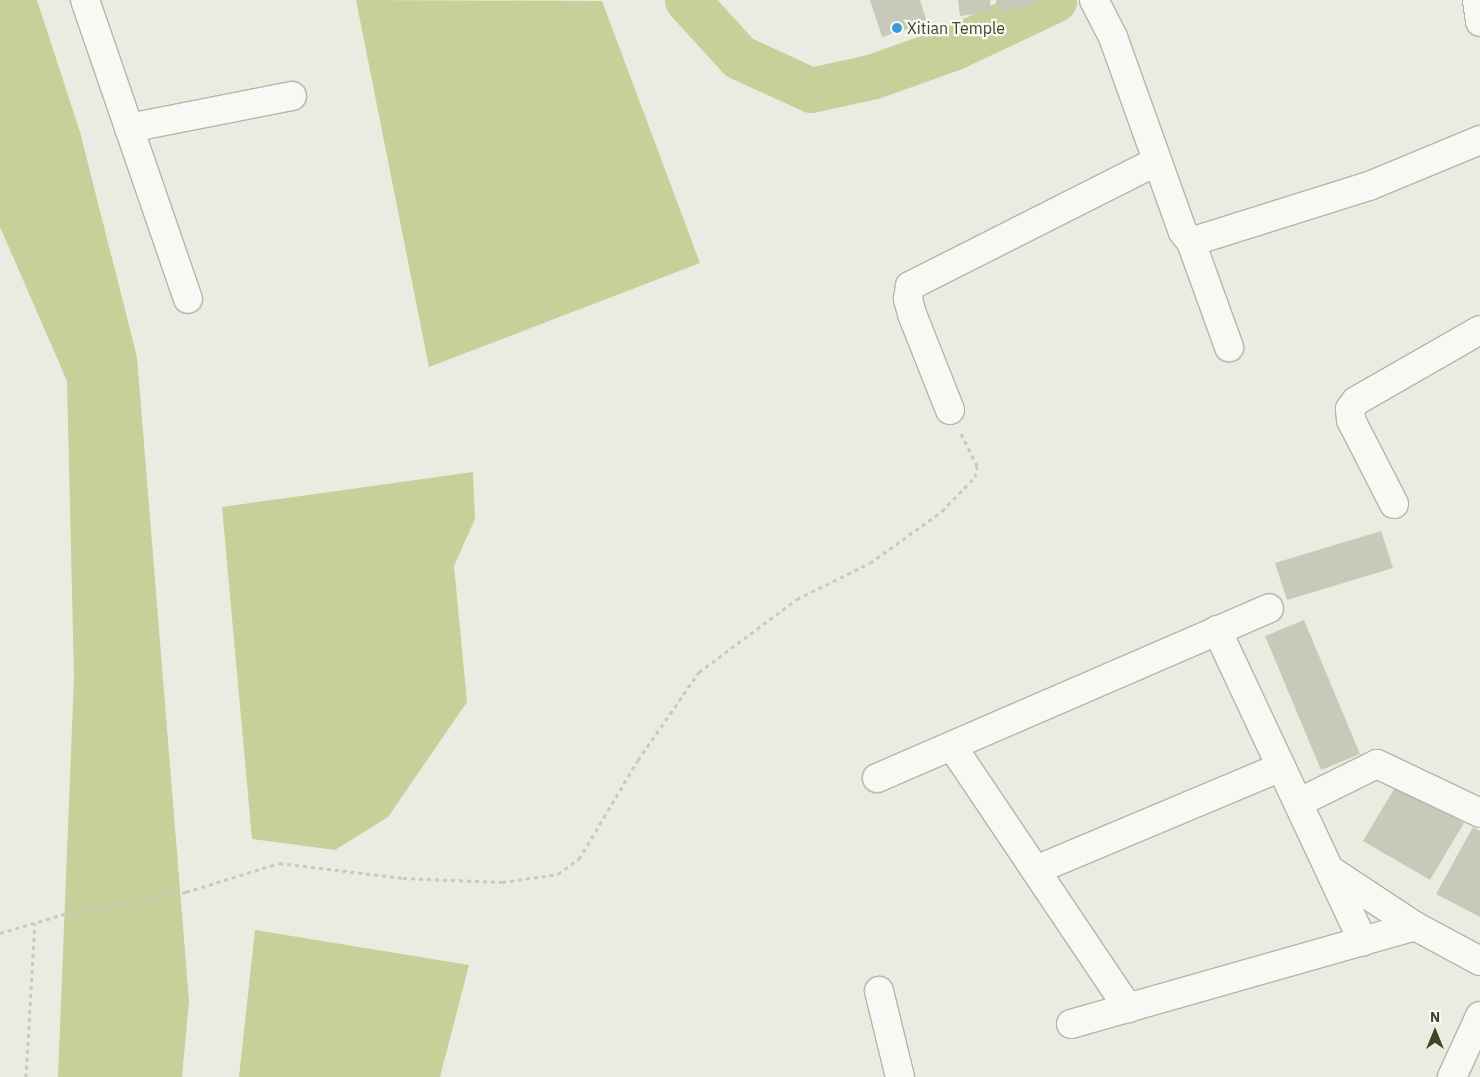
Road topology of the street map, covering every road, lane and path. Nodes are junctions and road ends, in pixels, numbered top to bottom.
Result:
1 (85, 0) edge
2 (1094, 0) edge
3 (1477, 0) edge
4 (1480, 22) edge
5 (292, 96) dead end
6 (129, 128) junction
7 (1480, 140) edge
8 (1157, 160) junction
9 (1191, 242) junction
10 (188, 299) dead end
11 (1480, 330) edge
12 (1229, 347) dead end
13 (950, 410) joint
14 (1394, 504) dead end
15 (1269, 608) dead end
16 (1217, 630) junction
17 (952, 746) junction
18 (1281, 767) junction
19 (877, 778) dead end
20 (1298, 803) junction
21 (1480, 813) edge
22 (1036, 870) junction
23 (1330, 870) junction
24 (35, 922) junction
25 (1415, 926) junction
26 (0, 933) edge
27 (1363, 941) junction
28 (1480, 961) edge
29 (879, 991) dead end
30 (1128, 1008) junction
31 (1480, 1016) edge
32 (1071, 1024) dead end
33 (26, 1077) edge
34 (900, 1077) edge
35 (1452, 1077) edge

1 - 6 street
2 - 8 street
3 - 4 street
5 - 6 street
6 - 10 street
7 - 9 street
8 - 9 street
8 - 13 street
9 - 12 street
11 - 14 street
13 - 24 path
15 - 16 street
16 - 17 street
16 - 18 street
17 - 19 street
17 - 22 street
18 - 20 street
18 - 22 street
20 - 21 street
20 - 23 street
22 - 30 street
23 - 25 street
23 - 27 street
24 - 26 path
24 - 33 path
25 - 27 street
25 - 28 street
27 - 30 street
29 - 34 street
30 - 32 street
31 - 35 street

